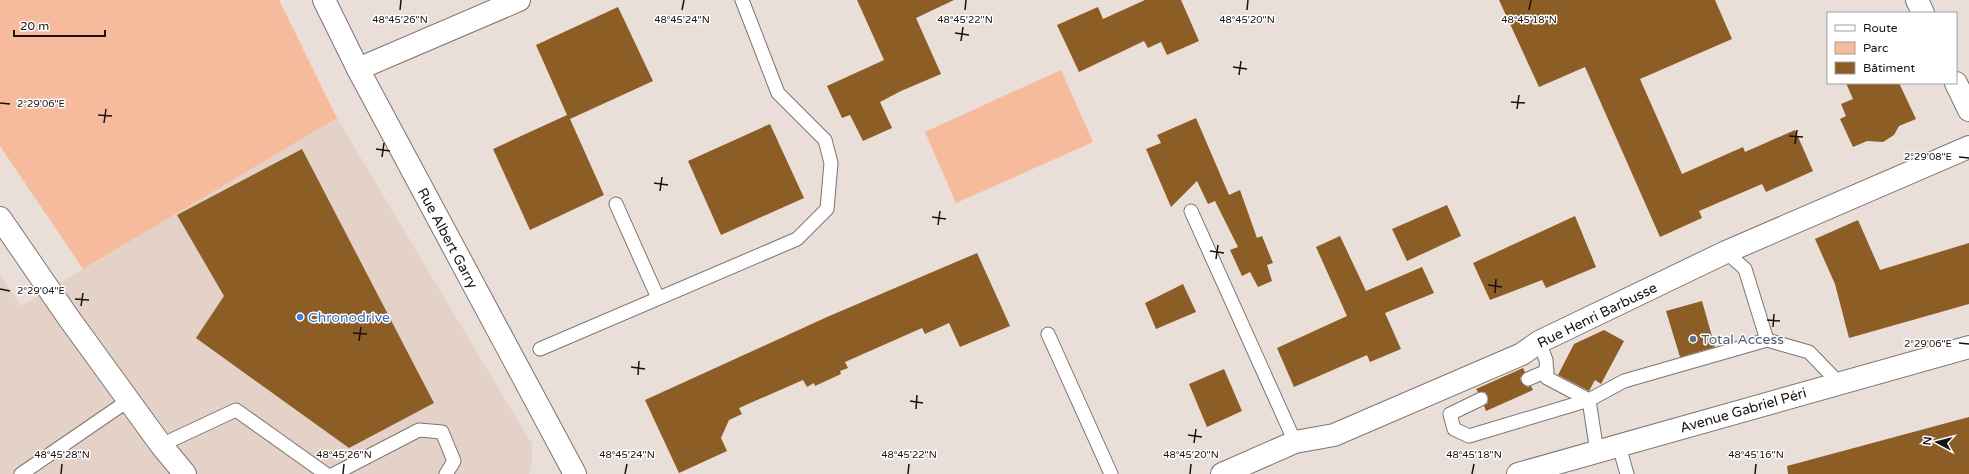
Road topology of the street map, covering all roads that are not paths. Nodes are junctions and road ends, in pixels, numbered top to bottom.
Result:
1 (324, 0) edge
2 (519, 0) edge
3 (742, 0) edge
4 (1917, 0) edge
5 (1923, 12) edge
6 (358, 69) junction
7 (1956, 84) edge
8 (1969, 110) edge
9 (1969, 147) edge
10 (616, 204) dead end
11 (1191, 211) dead end
12 (0, 218) edge
13 (1726, 252) junction
14 (658, 298) junction
15 (1048, 334) dead end
16 (1767, 340) junction
17 (1539, 342) junction
18 (1969, 347) edge
19 (540, 350) dead end
20 (1546, 370) junction
21 (1528, 379) dead end
22 (1839, 383) junction
23 (129, 400) junction
24 (1481, 400) dead end
25 (1589, 400) junction
26 (1295, 442) junction
27 (161, 445) junction
28 (1619, 446) junction
29 (1597, 452) junction
30 (21, 474) edge
31 (185, 474) edge
32 (326, 474) edge
33 (334, 474) edge
34 (446, 474) edge
35 (575, 474) edge
36 (1111, 474) edge
37 (1222, 474) edge
38 (1518, 474) edge
39 (1627, 474) edge

1 - 6 street, Rue Albert Garry
2 - 6 street
3 - 14 lane
4 - 5 street
6 - 35 street, Rue Albert Garry
7 - 8 street
9 - 13 street, Rue Henri Barbusse
10 - 14 lane
11 - 26 lane
12 - 23 street
13 - 16 lane
13 - 17 street, Rue Henri Barbusse
14 - 19 lane
15 - 36 lane
16 - 22 lane
16 - 25 lane
17 - 20 lane
17 - 26 street, Rue Henri Barbusse
18 - 22 street, Avenue Gabriel Péri
20 - 21 lane
20 - 25 lane
22 - 28 street, Avenue Gabriel Péri
23 - 27 street
23 - 30 lane
24 - 25 lane
25 - 29 lane
26 - 37 street, Rue Henri Barbusse
27 - 31 street
27 - 32 lane
28 - 29 street, Avenue Gabriel Péri
28 - 39 lane
29 - 38 street, Avenue Gabriel Péri
33 - 34 lane

